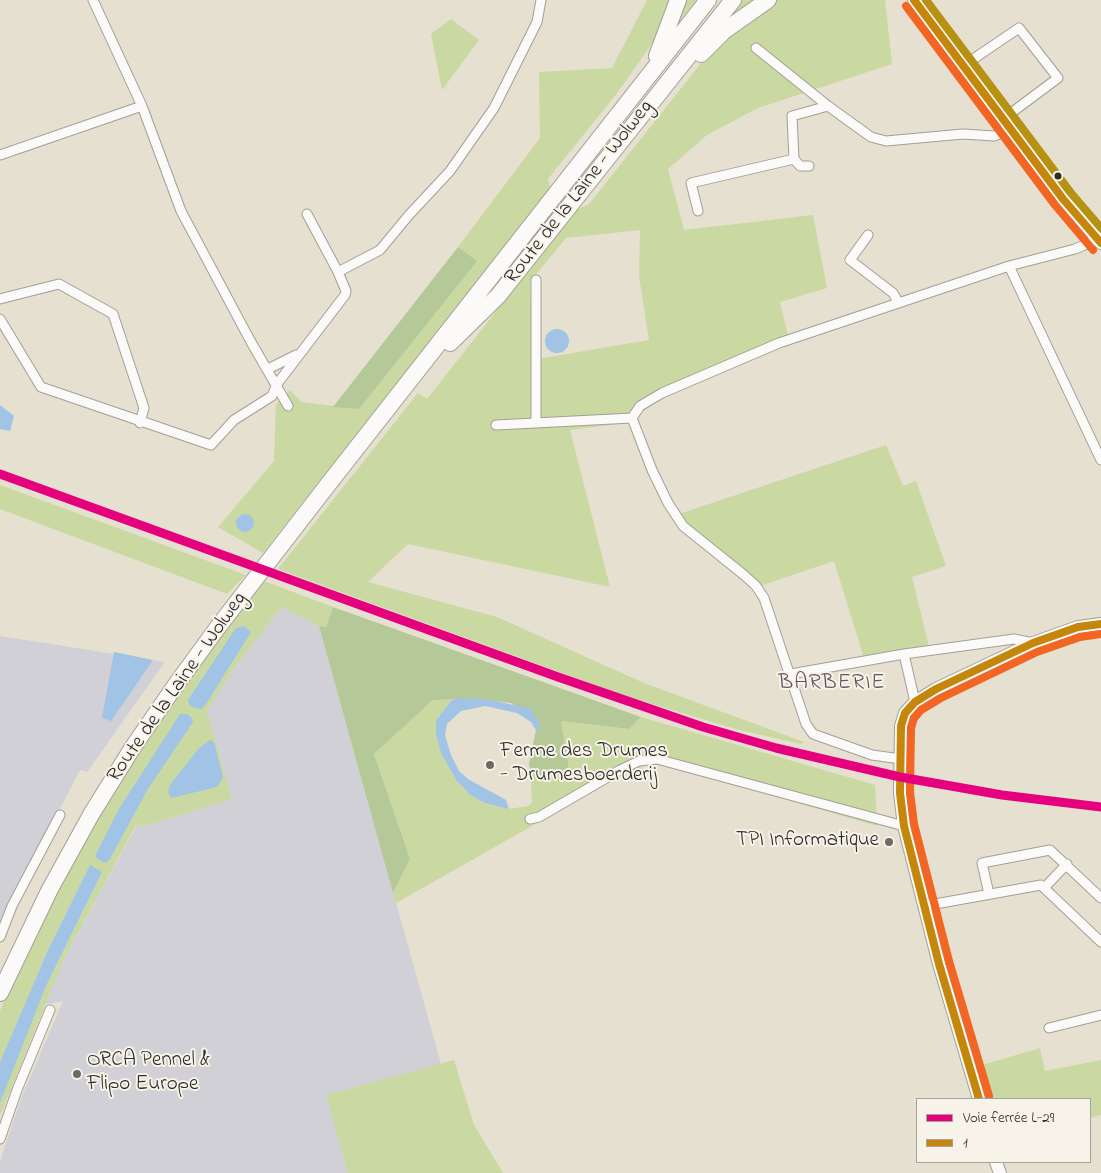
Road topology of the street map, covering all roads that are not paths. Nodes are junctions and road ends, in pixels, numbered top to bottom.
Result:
1 (93, 0) edge
2 (541, 0) edge
3 (678, 0) edge
4 (708, 0) edge
5 (733, 0) edge
6 (768, 0) edge
7 (914, 0) edge
8 (756, 48) dead end
9 (964, 66) junction
10 (653, 70) junction
11 (672, 77) junction
12 (142, 106) junction
13 (828, 106) junction
14 (1007, 124) junction
15 (0, 155) edge
16 (794, 158) junction
17 (809, 166) dead end
18 (698, 210) dead end
19 (307, 214) dead end
20 (868, 235) dead end
21 (1100, 240) edge
22 (1009, 266) junction
23 (338, 272) junction
24 (536, 280) dead end
25 (0, 300) edge
26 (898, 302) junction
27 (0, 318) edge
28 (299, 354) junction
29 (268, 370) junction
30 (414, 375) junction
31 (277, 384) junction
32 (288, 406) dead end
33 (632, 418) junction
34 (536, 421) junction
35 (140, 422) junction
36 (496, 425) dead end
37 (1101, 460) edge
38 (1101, 624) edge
39 (1033, 643) junction
40 (904, 654) junction
41 (791, 674) junction
42 (915, 702) junction
43 (901, 759) junction
44 (60, 815) dead end
45 (530, 819) dead end
46 (904, 826) junction
47 (1067, 864) junction
48 (1044, 888) junction
49 (989, 894) junction
50 (1101, 898) edge
51 (924, 906) junction
52 (0, 937) edge
53 (1101, 942) edge
54 (0, 993) edge
55 (50, 1010) dead end
56 (1101, 1015) edge
57 (1049, 1028) dead end
58 (979, 1098) edge
59 (0, 1139) edge

1 - 12 street
2 - 23 street
3 - 10 highway
4 - 10 highway, Route de la Laine - Wolweg
5 - 11 highway, Route de la Laine - Wolweg
6 - 11 highway
7 - 9 street
8 - 13 street
9 - 14 street
9 - 14 street
10 - 30 highway, Route de la Laine - Wolweg
11 - 30 highway, Route de la Laine - Wolweg
12 - 15 street
12 - 29 street
13 - 14 street
13 - 16 street
14 - 21 street
16 - 17 street
16 - 18 street
19 - 23 street
20 - 26 street
21 - 22 street
22 - 26 street
22 - 37 street
23 - 28 street
24 - 34 street
25 - 35 street
26 - 33 street
27 - 35 street
28 - 29 street
28 - 31 street
29 - 31 street
30 - 54 highway, Route de la Laine - Wolweg
31 - 32 street
31 - 35 street
33 - 34 street
33 - 41 street
34 - 36 street
38 - 39 street
39 - 40 street
39 - 42 street
40 - 41 street
40 - 42 street
41 - 43 street
42 - 43 street
43 - 46 street
44 - 52 street
45 - 46 street
46 - 51 street
47 - 48 street
47 - 49 street
47 - 50 street
48 - 49 street
48 - 53 street
49 - 51 street
51 - 58 street
55 - 59 street
56 - 57 street

